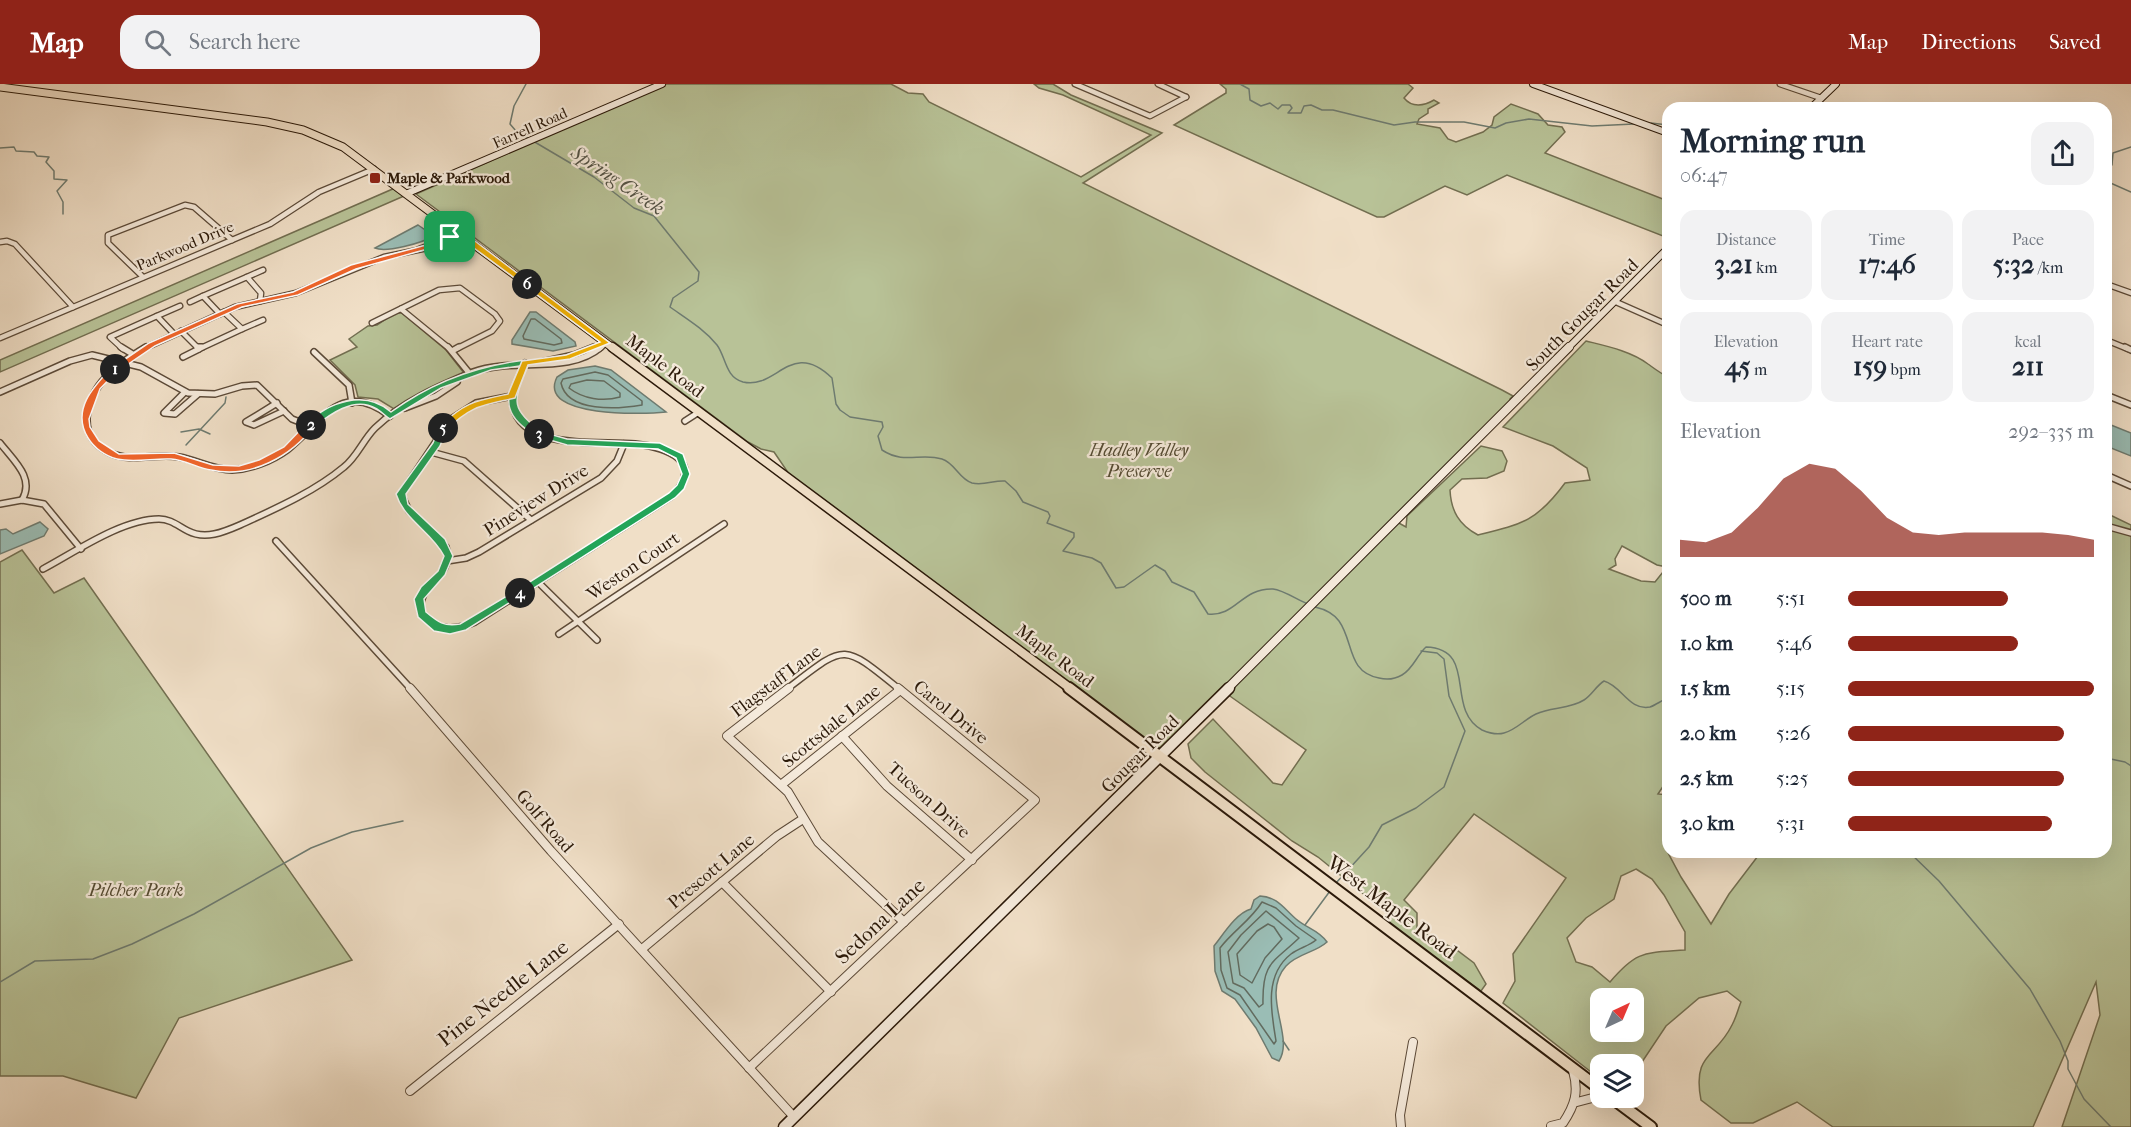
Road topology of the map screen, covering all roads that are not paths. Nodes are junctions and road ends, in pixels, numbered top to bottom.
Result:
1 (662, 84) edge
2 (1075, 84) edge
3 (1158, 84) edge
4 (1533, 84) edge
5 (1779, 84) edge
6 (1836, 84) edge
7 (0, 87) edge
8 (1821, 98) junction
9 (1817, 102) edge
10 (1662, 132) edge
11 (374, 169) junction
12 (408, 194) junction
13 (460, 234) junction
14 (232, 240) junction
15 (0, 242) edge
16 (1662, 254) edge
17 (396, 255) junction
18 (263, 270) dead end
19 (143, 277) junction
20 (247, 277) junction
21 (2112, 286) edge
22 (2131, 293) edge
23 (203, 296) junction
24 (260, 301) junction
25 (190, 302) dead end
26 (1616, 302) junction
27 (180, 306) dead end
28 (73, 307) junction
29 (401, 309) junction
30 (222, 313) junction
31 (157, 316) junction
32 (263, 320) dead end
33 (1662, 322) edge
34 (372, 323) dead end
35 (242, 329) junction
36 (181, 331) junction
37 (174, 334) junction
38 (0, 338) edge
39 (2112, 342) edge
40 (606, 343) junction
41 (199, 349) junction
42 (2131, 350) edge
43 (452, 351) junction
44 (314, 352) dead end
45 (134, 354) junction
46 (183, 357) dead end
47 (124, 361) junction
48 (525, 363) junction
49 (470, 374) junction
50 (0, 392) edge
51 (185, 392) junction
52 (198, 394) junction
53 (512, 396) junction
54 (2112, 397) edge
55 (1517, 402) joint
56 (277, 403) junction
57 (352, 403) junction
58 (2131, 405) edge
59 (284, 411) junction
60 (699, 412) junction
61 (390, 416) junction
62 (686, 421) dead end
63 (310, 426) junction
64 (0, 443) edge
65 (624, 444) junction
66 (431, 452) junction
67 (2112, 478) edge
68 (2131, 486) edge
69 (22, 500) junction
70 (0, 504) edge
71 (531, 520) junction
72 (724, 524) dead end
73 (2112, 528) edge
74 (2131, 533) edge
75 (276, 541) dead end
76 (81, 549) junction
77 (447, 561) junction
78 (43, 569) dead end
79 (538, 582) junction
80 (578, 621) junction
81 (559, 634) dead end
82 (597, 640) dead end
83 (844, 653) joint
84 (900, 690) junction
85 (842, 736) junction
86 (1161, 756) junction
87 (781, 785) junction
88 (1035, 800) joint
89 (803, 819) junction
90 (972, 860) junction
91 (722, 882) junction
92 (905, 923) junction
93 (619, 924) junction
94 (642, 949) junction
95 (831, 992) junction
96 (1413, 1042) dead end
97 (1572, 1067) junction
98 (749, 1068) junction
99 (1590, 1081) edge
100 (410, 1091) dead end
101 (1590, 1099) edge
102 (1577, 1102) junction
103 (1625, 1108) edge
104 (794, 1117) junction
105 (1551, 1126) edge
106 (784, 1127) edge
107 (1401, 1127) edge
108 (1651, 1127) edge

1 - 12 street, Farrell Road
2 - 3 street
4 - 10 street
5 - 8 street
6 - 8 street
7 - 11 main road, Maple Road
8 - 9 street
11 - 12 main road, Maple Road
11 - 14 street, Parkwood Drive
12 - 13 main road, Maple Road
13 - 17 street
13 - 17 street
13 - 40 main road, Maple Road
14 - 19 street, Parkwood Drive
14 - 19 street
15 - 28 street
16 - 26 street, South Gougar Road
17 - 24 street
18 - 20 street
19 - 28 street, Parkwood Drive
20 - 23 street
20 - 24 street
21 - 22 street
23 - 25 street
23 - 30 street
24 - 30 street
26 - 33 street
26 - 55 street, South Gougar Road
27 - 31 street
28 - 38 street, Parkwood Drive
29 - 34 street
29 - 43 street
29 - 43 street
30 - 35 street
30 - 36 street
31 - 37 street
31 - 45 street
32 - 35 street
35 - 41 street
36 - 37 street
36 - 41 street
37 - 45 street
39 - 42 street
40 - 48 street
40 - 60 main road, Maple Road
41 - 46 street
43 - 49 street
44 - 57 street
45 - 47 street
47 - 50 street
47 - 51 street
47 - 63 street
48 - 49 street
48 - 53 street
49 - 61 street
51 - 52 street
51 - 52 street
52 - 56 street
53 - 65 street
53 - 66 street
54 - 58 street
55 - 86 street, Gougar Road
56 - 59 street
56 - 59 street
57 - 61 street
57 - 63 street
59 - 63 street
60 - 62 street
60 - 86 main road, Maple Road
61 - 76 street
64 - 69 street
65 - 71 street, Pineview Drive
65 - 79 street
66 - 71 street
66 - 77 street
67 - 68 street
69 - 70 street
69 - 76 street
71 - 77 street, Pineview Drive
72 - 80 street, Weston Court
73 - 74 street
75 - 93 street, Golf Road
76 - 78 street
77 - 79 street
79 - 80 street
80 - 81 street, Weston Court
80 - 82 street
83 - 84 street, Carol Drive
83 - 87 street, Flagstaff Lane
84 - 85 street, Scottsdale Lane
84 - 88 street, Carol Drive
85 - 87 street, Scottsdale Lane
85 - 90 street, Tucson Drive
86 - 97 main road, West Maple Road
86 - 104 street, Gougar Road
87 - 89 street
88 - 90 street, Sedona Lane
89 - 91 street, Prescott Lane
89 - 92 street
90 - 92 street, Sedona Lane
91 - 94 street, Prescott Lane
91 - 95 street
92 - 95 street, Sedona Lane
93 - 94 street, Golf Road
93 - 100 street, Pine Needle Lane
94 - 98 street, Golf Road
95 - 98 street, Sedona Lane
96 - 107 street
97 - 99 main road, West Maple Road
97 - 102 street
98 - 104 street, Golf Road
101 - 102 street
102 - 105 street
103 - 108 main road
104 - 106 street, Gougar Road

